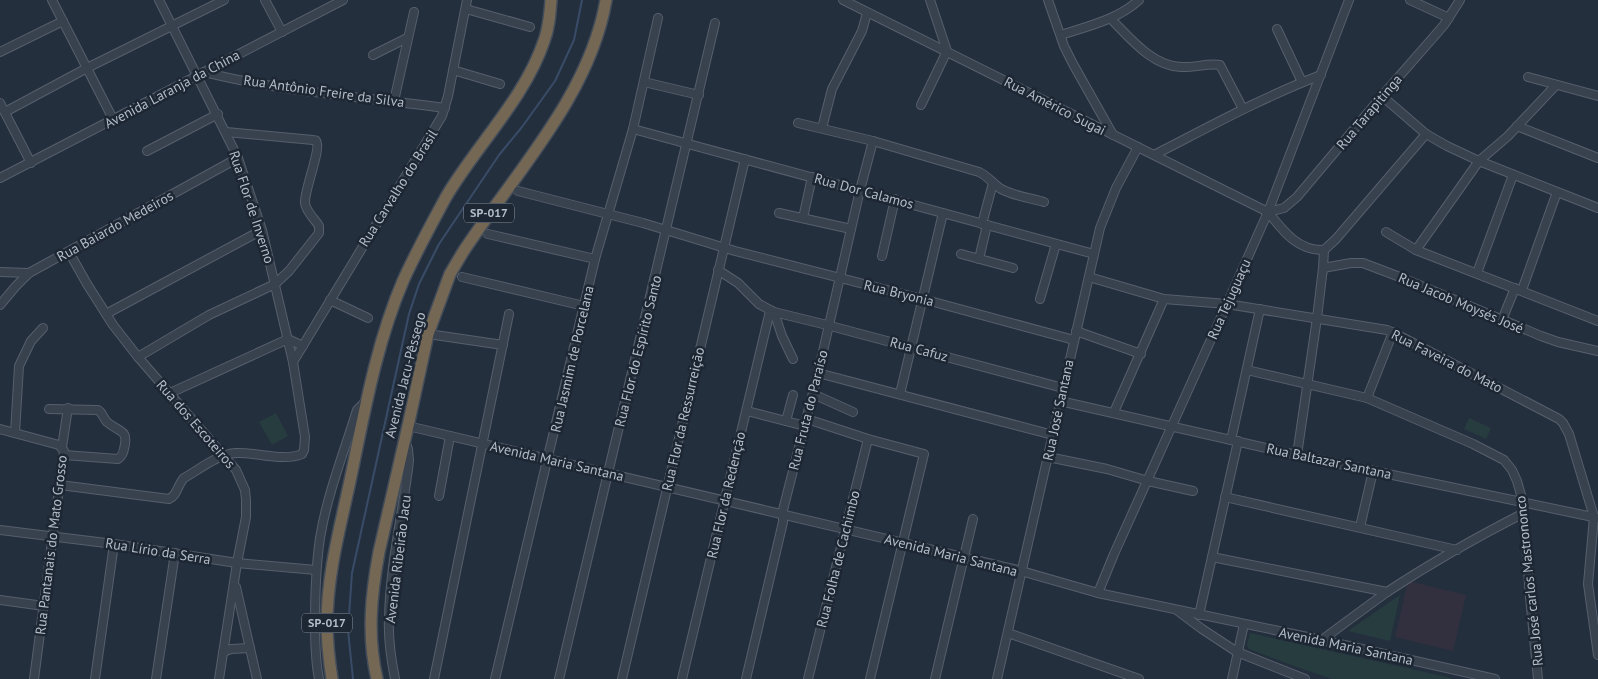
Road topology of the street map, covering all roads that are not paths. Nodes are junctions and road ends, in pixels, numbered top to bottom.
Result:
1 (52, 0) edge
2 (160, 0) edge
3 (224, 0) edge
4 (265, 0) edge
5 (343, 0) edge
6 (467, 0) edge
7 (551, 0) edge
8 (606, 0) edge
9 (843, 0) edge
10 (930, 0) edge
11 (1048, 0) edge
12 (1139, 0) edge
13 (1349, 0) edge
14 (1410, 0) edge
15 (1460, 0) edge
16 (466, 9) junction
17 (414, 12) dead end
18 (867, 13) junction
19 (658, 18) dead end
20 (1449, 18) junction
21 (1111, 19) junction
22 (63, 21) junction
23 (716, 23) dead end
24 (173, 26) junction
25 (530, 27) dead end
26 (1277, 29) dead end
27 (282, 32) junction
28 (1061, 35) junction
29 (407, 38) junction
30 (947, 51) junction
31 (0, 52) edge
32 (373, 55) dead end
33 (87, 68) junction
34 (453, 70) junction
35 (201, 74) junction
36 (1320, 75) junction
37 (1528, 77) dead end
38 (644, 82) junction
39 (1302, 82) junction
40 (500, 84) dead end
41 (1556, 84) junction
42 (699, 95) junction
43 (1382, 96) junction
44 (1598, 96) edge
45 (394, 101) junction
46 (0, 103) edge
47 (921, 105) dead end
48 (445, 108) junction
49 (1243, 109) junction
50 (5, 112) junction
51 (218, 114) junction
52 (114, 119) junction
53 (798, 123) dead end
54 (1517, 126) junction
55 (822, 128) junction
56 (632, 129) junction
57 (226, 132) junction
58 (1426, 134) junction
59 (1113, 135) junction
60 (873, 141) junction
61 (687, 145) junction
62 (1138, 147) junction
63 (147, 151) dead end
64 (1154, 155) junction
65 (238, 158) junction
66 (1598, 158) edge
67 (745, 159) junction
68 (1479, 161) junction
69 (31, 163) junction
70 (1513, 175) junction
71 (812, 177) junction
72 (0, 178) edge
73 (993, 182) junction
74 (860, 190) junction
75 (518, 191) dead end
76 (1557, 192) junction
77 (895, 199) junction
78 (1044, 202) dead end
79 (1598, 208) edge
80 (1268, 212) junction
81 (779, 213) dead end
82 (944, 213) junction
83 (607, 214) junction
84 (803, 218) junction
85 (985, 224) junction
86 (851, 229) junction
87 (262, 230) junction
88 (666, 231) junction
89 (1386, 232) dead end
90 (488, 234) dead end
91 (1056, 244) junction
92 (723, 247) junction
93 (1324, 250) junction
94 (1416, 250) junction
95 (69, 252) junction
96 (961, 254) dead end
97 (1094, 254) junction
98 (882, 256) dead end
99 (595, 259) junction
100 (978, 259) junction
101 (1012, 268) dead end
102 (1323, 268) junction
103 (718, 270) junction
104 (0, 272) edge
105 (30, 273) junction
106 (1477, 273) junction
107 (462, 277) dead end
108 (1089, 277) junction
109 (840, 278) junction
110 (275, 284) junction
111 (1518, 289) junction
112 (922, 299) junction
113 (1040, 299) dead end
114 (1164, 299) junction
115 (330, 300) junction
116 (1227, 304) junction
117 (0, 305) edge
118 (584, 306) junction
119 (1260, 310) junction
120 (772, 312) junction
121 (106, 314) junction
122 (509, 314) dead end
123 (368, 318) dead end
124 (1317, 318) junction
125 (1502, 320) junction
126 (1598, 320) edge
127 (829, 325) junction
128 (43, 328) dead end
129 (1076, 331) junction
130 (1393, 332) junction
131 (428, 334) junction
132 (288, 338) junction
133 (1074, 340) junction
134 (503, 345) junction
135 (303, 346) junction
136 (911, 347) junction
137 (1598, 351) edge
138 (1141, 354) junction
139 (138, 357) junction
140 (793, 358) dead end
141 (292, 362) junction
142 (1247, 370) junction
143 (818, 373) junction
144 (1306, 384) junction
145 (1063, 388) junction
146 (170, 393) junction
147 (813, 394) junction
148 (900, 394) junction
149 (793, 395) dead end
150 (1367, 398) junction
151 (1060, 400) junction
152 (366, 401) junction
153 (68, 408) junction
154 (49, 409) dead end
155 (747, 411) junction
156 (853, 412) dead end
157 (1114, 412) junction
158 (786, 420) junction
159 (806, 422) junction
160 (408, 426) junction
161 (1172, 426) junction
162 (0, 429) edge
163 (15, 433) junction
164 (1053, 435) junction
165 (450, 436) junction
166 (868, 439) junction
167 (405, 440) junction
168 (1234, 441) junction
169 (483, 444) junction
170 (62, 447) junction
171 (64, 455) junction
172 (1297, 455) junction
173 (224, 456) junction
174 (1048, 457) junction
175 (548, 459) junction
176 (1373, 471) junction
177 (608, 473) junction
178 (1148, 481) junction
179 (60, 485) junction
180 (668, 487) junction
181 (1193, 491) dead end
182 (438, 496) dead end
183 (1225, 497) junction
184 (725, 500) junction
185 (1523, 502) junction
186 (1524, 513) junction
187 (783, 514) junction
188 (1596, 518) edge
189 (972, 519) dead end
190 (1360, 527) junction
191 (845, 529) junction
192 (0, 530) edge
193 (52, 536) junction
194 (902, 543) junction
195 (114, 544) junction
196 (1456, 550) junction
197 (175, 553) junction
198 (1212, 557) junction
199 (963, 558) junction
200 (237, 563) junction
201 (316, 570) junction
202 (1022, 572) junction
203 (235, 582) junction
204 (1098, 592) junction
205 (1387, 592) junction
206 (0, 600) edge
207 (44, 606) junction
208 (1177, 610) junction
209 (1199, 615) junction
210 (1244, 624) junction
211 (1008, 633) junction
212 (1322, 640) junction
213 (250, 648) junction
214 (223, 652) junction
215 (1237, 652) junction
216 (1598, 655) edge
217 (376, 674) edge
218 (34, 679) edge
219 (95, 679) edge
220 (156, 679) edge
221 (219, 679) edge
222 (257, 679) edge
223 (319, 679) edge
224 (332, 679) edge
225 (395, 679) edge
226 (434, 679) edge
227 (495, 679) edge
228 (560, 679) edge
229 (622, 679) edge
230 (682, 679) edge
231 (746, 679) edge
232 (808, 679) edge
233 (870, 679) edge
234 (935, 679) edge
235 (997, 679) edge
236 (1139, 679) edge
237 (1232, 679) edge
238 (1305, 679) edge
239 (1495, 679) edge
240 (1538, 679) edge

1 - 22 street
2 - 24 street, Rua Flor de Inverno
3 - 24 street
4 - 27 street
5 - 27 street, Avenida Laranja da China
6 - 16 street, Rua Carvalho do Brasil
7 - 152 highway, Avenida Jacu-Pêssego / SP-017
8 - 131 highway, Avenida Jacu-Pêssego / SP-017
9 - 18 street, Rua Américo Sugai
10 - 30 street
11 - 28 street
12 - 21 street
13 - 36 street, Rua Tejuguaçu
14 - 20 street
15 - 20 street, Rua Tarapitinga
16 - 25 street
16 - 34 street, Rua Carvalho do Brasil
17 - 29 street
18 - 30 street, Rua Américo Sugai
18 - 55 street
19 - 38 street
20 - 43 street, Rua Tarapitinga
21 - 28 street
21 - 49 street
22 - 31 street
22 - 33 street
23 - 42 street, Rua Flor do Espírito Santo
24 - 33 street
24 - 35 street, Rua Flor de Inverno
26 - 39 street
27 - 35 street, Avenida Laranja da China
28 - 59 street
29 - 32 street
29 - 45 street
30 - 47 street
30 - 59 street, Rua Américo Sugai
33 - 50 street
33 - 52 street
34 - 40 street
34 - 48 street, Rua Carvalho do Brasil
35 - 45 street, Rua Antônio Freire da Silva
35 - 51 street, Rua Flor de Inverno
35 - 52 street, Avenida Laranja da China
36 - 39 street
36 - 80 street, Rua Tejuguaçu
37 - 41 street
38 - 42 street
38 - 56 street
39 - 49 street
41 - 44 street
41 - 54 street
42 - 61 street, Rua Flor do Espírito Santo
43 - 58 street
43 - 80 street, Rua Tarapitinga
45 - 48 street, Rua Antônio Freire da Silva
46 - 50 street
48 - 115 street, Rua Carvalho do Brasil
49 - 64 street
50 - 69 street
51 - 57 street, Rua Flor de Inverno
51 - 63 street
52 - 69 street, Avenida Laranja da China
53 - 55 street
54 - 66 street
54 - 68 street
55 - 60 street
56 - 61 street, Rua Dor Calamos
56 - 83 street, Rua Jasmim de Porcelana
57 - 65 street, Rua Flor de Inverno
57 - 110 street
58 - 68 street
58 - 93 street
59 - 62 street, Rua Américo Sugai
60 - 73 street
60 - 74 street, Rua Fruta do Paraíso
61 - 67 street, Rua Dor Calamos
61 - 88 street, Rua Flor do Espírito Santo
62 - 64 street, Rua Américo Sugai
62 - 97 street, Rua José Santana
64 - 80 street, Rua Américo Sugai
65 - 87 street, Rua Flor de Inverno
65 - 95 street, Rua Baiardo Medeiros
67 - 71 street, Rua Dor Calamos
67 - 92 street, Rua Flor da Ressurreição
68 - 70 street
68 - 94 street
69 - 72 street, Avenida Laranja da China
70 - 76 street
70 - 106 street
71 - 74 street, Rua Dor Calamos
71 - 84 street
73 - 78 street
73 - 85 street
74 - 77 street, Rua Dor Calamos
74 - 86 street, Rua Fruta do Paraíso
75 - 83 street, Rua Bryonia
76 - 79 street
76 - 111 street
77 - 82 street, Rua Dor Calamos
77 - 98 street
80 - 93 street
80 - 116 street, Rua Tejuguaçu
81 - 84 street
82 - 85 street, Rua Dor Calamos
82 - 112 street
83 - 88 street, Rua Bryonia
83 - 99 street, Rua Jasmim de Porcelana
84 - 86 street
85 - 91 street, Rua Dor Calamos
85 - 100 street
86 - 109 street, Rua Fruta do Paraíso
87 - 110 street, Rua Flor de Inverno
87 - 121 street
88 - 92 street, Rua Bryonia
88 - 177 street, Rua Flor do Espírito Santo
89 - 94 street
90 - 99 street
91 - 97 street, Rua Dor Calamos
91 - 113 street
92 - 103 street, Rua Flor da Ressurreição
92 - 109 street, Rua Bryonia
93 - 102 street
94 - 106 street
95 - 105 street, Rua Baiardo Medeiros
95 - 121 street, Rua dos Escoteiros
96 - 100 street
97 - 108 street, Rua José Santana
99 - 118 street, Rua Jasmim de Porcelana
100 - 101 street
102 - 124 street
102 - 125 street, Rua Jacob Moysés José
103 - 120 street
103 - 180 street, Rua Flor da Ressurreição
104 - 105 street
105 - 117 street, Rua Baiardo Medeiros
106 - 111 street
107 - 118 street
108 - 114 street, Rua Faveira do Mato
108 - 129 street, Rua José Santana
109 - 112 street, Rua Bryonia
109 - 127 street, Rua Fruta do Paraíso
110 - 132 street, Rua Flor de Inverno
110 - 139 street
111 - 125 street
111 - 126 street
112 - 133 street, Rua Bryonia
112 - 136 street
114 - 116 street, Rua Faveira do Mato
114 - 138 street
115 - 123 street
115 - 135 street, Rua Carvalho do Brasil
116 - 119 street, Rua Faveira do Mato
116 - 161 street, Rua Tejuguaçu
118 - 175 street, Rua Jasmim de Porcelana
119 - 124 street, Rua Faveira do Mato
119 - 142 street
120 - 127 street, Rua Cafuz
120 - 140 street
120 - 155 street, Rua Flor da Redenção
121 - 139 street, Rua dos Escoteiros
122 - 134 street
124 - 130 street, Rua Faveira do Mato
124 - 144 street
125 - 137 street, Rua Jacob Moysés José
127 - 136 street, Rua Cafuz
127 - 143 street, Rua Fruta do Paraíso
128 - 163 street
129 - 133 street, Rua José Santana
129 - 138 street
130 - 150 street
130 - 188 street, Rua Faveira do Mato
131 - 134 street
131 - 160 highway, Avenida Jacu-Pêssego / SP-017
132 - 135 street
132 - 141 street, Rua Flor de Inverno
132 - 146 street
133 - 145 street, Rua José Santana
134 - 169 street
135 - 141 street, Rua Carvalho do Brasil
136 - 145 street, Rua Cafuz
136 - 148 street
138 - 157 street
139 - 146 street, Rua dos Escoteiros
141 - 173 street, Rua Flor de Inverno
142 - 144 street, Rua José carlos Mastrononco
142 - 168 street
143 - 147 street, Rua Fruta do Paraíso
143 - 148 street
144 - 150 street, Rua José carlos Mastrononco
144 - 172 street
145 - 151 street, Rua José Santana
146 - 173 street, Rua dos Escoteiros
147 - 156 street
147 - 159 street, Rua Fruta do Paraíso
148 - 164 street
149 - 158 street
150 - 185 street, Rua José carlos Mastrononco
151 - 157 street, Rua Baltazar Santana
151 - 164 street, Rua José Santana
152 - 201 street
152 - 224 highway, Avenida Jacu-Pêssego / SP-017
153 - 154 street
153 - 170 street
153 - 171 street
155 - 158 street
155 - 184 street, Rua Flor da Redenção
157 - 161 street, Rua Baltazar Santana
158 - 159 street
159 - 166 street
159 - 187 street, Rua Fruta do Paraíso
160 - 165 street, Avenida Maria Santana
160 - 167 highway, Avenida Jacu-Pêssego / SP-017
161 - 168 street, Rua Baltazar Santana
161 - 178 street, Rua Tejuguaçu
162 - 163 street, Rua Pantanais do Mato Grosso
163 - 170 street, Rua Pantanais do Mato Grosso
164 - 174 street, Rua José Santana
165 - 169 street, Avenida Maria Santana
165 - 182 street
166 - 191 street, Rua Folha de Cachimbo
166 - 194 street
167 - 217 highway, Avenida Jacu-Pêssego / SP-017
167 - 225 street, Avenida Ribeirão Jacu
168 - 172 street, Rua Baltazar Santana
168 - 183 street
169 - 175 street, Avenida Maria Santana
169 - 226 street
170 - 171 street, Rua Pantanais do Mato Grosso
171 - 179 street, Rua Pantanais do Mato Grosso
172 - 176 street, Rua Baltazar Santana
173 - 179 street
173 - 200 street, Rua dos Escoteiros
174 - 178 street
174 - 202 street, Rua José Santana
175 - 177 street, Avenida Maria Santana
175 - 227 street, Rua Jasmim de Porcelana
176 - 185 street, Rua Baltazar Santana
176 - 190 street
177 - 180 street, Avenida Maria Santana
177 - 228 street, Rua Flor do Espírito Santo
178 - 181 street
178 - 204 street, Rua Tejuguaçu
179 - 193 street, Rua Pantanais do Mato Grosso
180 - 184 street, Avenida Maria Santana
180 - 229 street, Rua Flor da Ressurreição
183 - 190 street
183 - 198 street
184 - 187 street, Avenida Maria Santana
184 - 230 street, Rua Flor da Redenção
185 - 186 street, Rua José carlos Mastrononco
185 - 188 street, Rua Baltazar Santana
186 - 196 street
186 - 240 street, Rua José carlos Mastrononco
187 - 191 street, Avenida Maria Santana
187 - 231 street, Rua Fruta do Paraíso
188 - 216 street, Rua Faveira do Mato
189 - 199 street
190 - 196 street
191 - 194 street, Avenida Maria Santana
191 - 232 street, Rua Folha de Cachimbo
192 - 193 street, Rua Lírio da Serra
193 - 195 street, Rua Lírio da Serra
193 - 207 street, Rua Pantanais do Mato Grosso
194 - 199 street, Avenida Maria Santana
194 - 233 street
195 - 197 street, Rua Lírio da Serra
195 - 219 street
196 - 205 street
197 - 200 street, Rua Lírio da Serra
197 - 220 street
198 - 205 street
198 - 209 street
199 - 202 street, Avenida Maria Santana
199 - 234 street
200 - 201 street, Rua Lírio da Serra
200 - 203 street, Rua dos Escoteiros
201 - 223 street
202 - 204 street, Avenida Maria Santana
202 - 211 street, Rua José Santana
203 - 213 street
203 - 214 street, Rua dos Escoteiros
204 - 208 street, Avenida Maria Santana
205 - 212 street
206 - 207 street
207 - 218 street, Rua Pantanais do Mato Grosso
208 - 209 street, Avenida Maria Santana
208 - 215 street
209 - 210 street, Avenida Maria Santana
210 - 212 street, Avenida Maria Santana
210 - 215 street
211 - 235 street, Rua José Santana
211 - 236 street
212 - 239 street, Avenida Maria Santana
213 - 214 street
213 - 222 street
214 - 221 street, Rua dos Escoteiros
215 - 237 street
215 - 238 street

